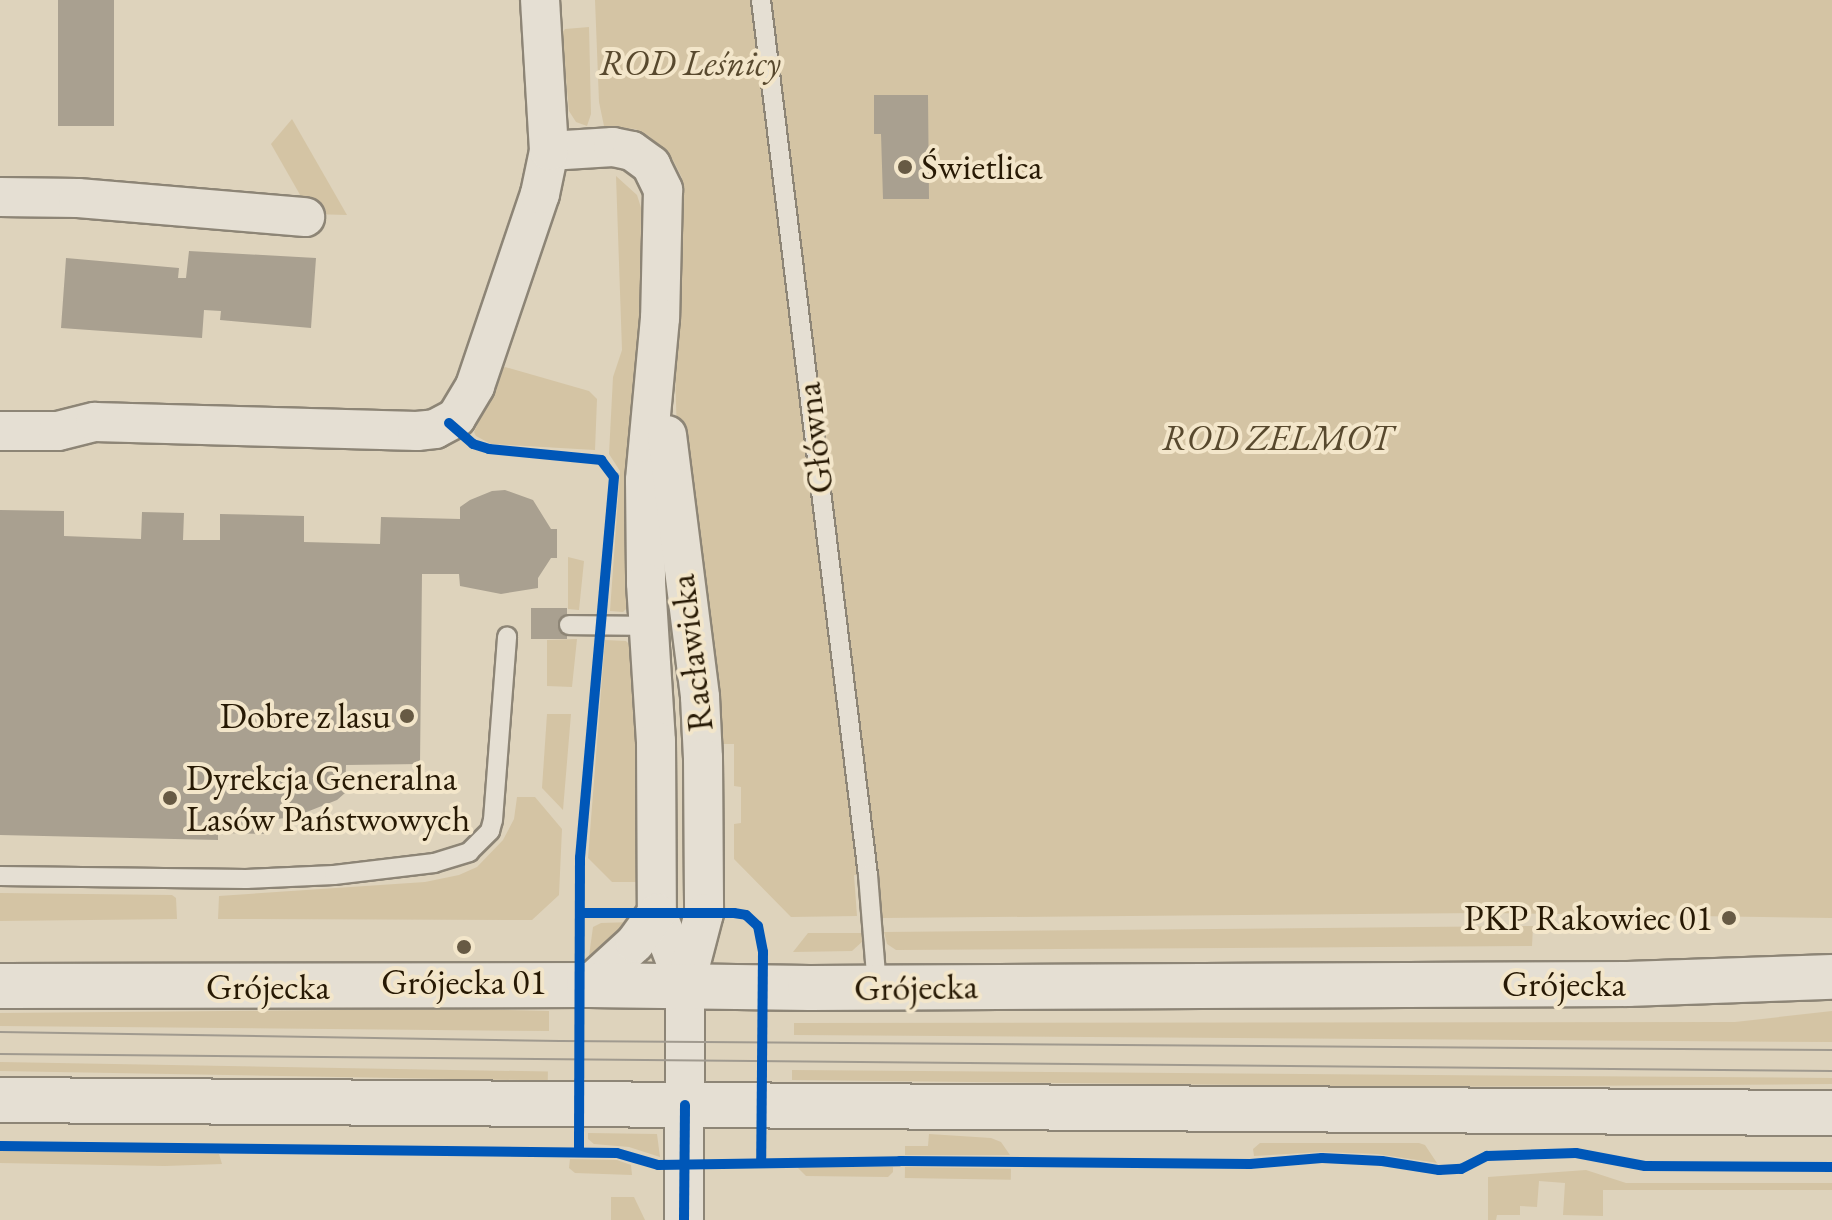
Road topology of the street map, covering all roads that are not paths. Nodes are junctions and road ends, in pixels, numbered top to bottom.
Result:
1 (540, 0) edge
2 (761, 0) edge
3 (549, 151) junction
4 (0, 197) edge
5 (305, 217) dead end
6 (660, 318) junction
7 (0, 406) edge
8 (95, 422) junction
9 (0, 431) edge
10 (569, 625) dead end
11 (649, 626) junction
12 (507, 637) dead end
13 (0, 876) edge
14 (657, 913) junction
15 (1832, 977) edge
16 (589, 985) junction
17 (0, 986) edge
18 (685, 986) junction
19 (877, 987) junction
20 (0, 1100) edge
21 (685, 1105) junction
22 (1832, 1113) edge
23 (684, 1220) edge

1 - 3 street
2 - 19 lane, Główna
3 - 6 street, Racławicka
3 - 8 street
4 - 5 street
6 - 11 street, Racławicka
6 - 18 street, Racławicka
7 - 8 street
8 - 9 street
10 - 11 lane
11 - 14 street, Racławicka
12 - 13 lane
14 - 16 street
14 - 18 street, Racławicka
15 - 19 main road, Grójecka
16 - 17 main road, Grójecka
16 - 18 main road, Grójecka
18 - 19 main road, Grójecka
18 - 21 street, Racławicka
20 - 21 main road
21 - 22 main road
21 - 23 street, Racławicka

